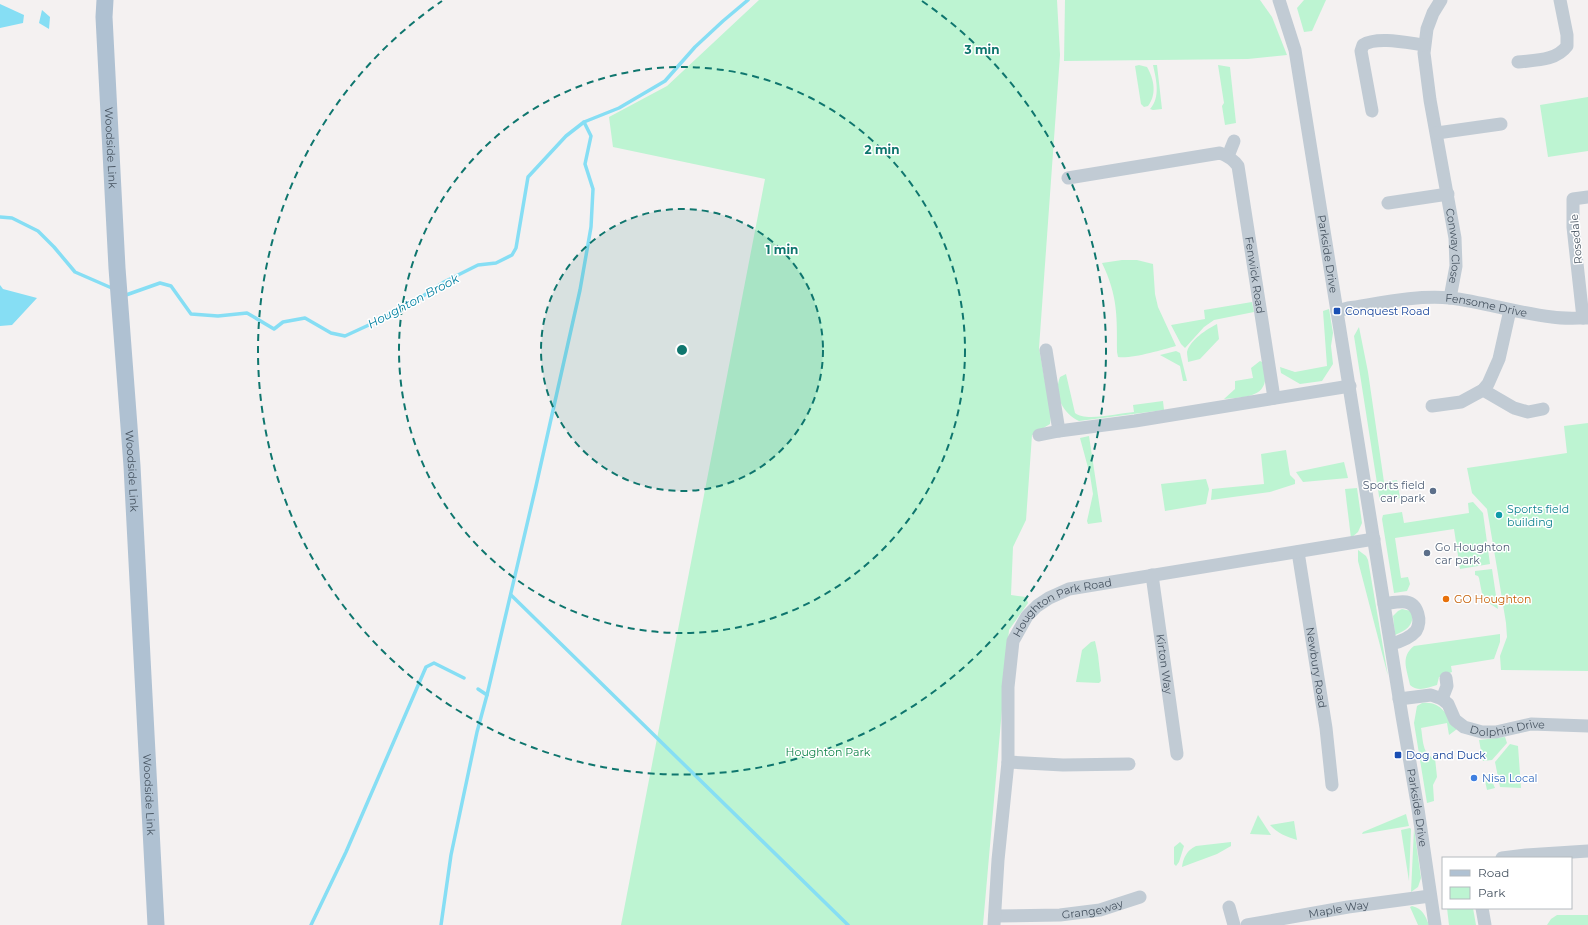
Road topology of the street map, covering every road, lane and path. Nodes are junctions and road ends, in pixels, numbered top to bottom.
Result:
1 (99, 0) edge
2 (105, 0) edge
3 (1279, 0) edge
4 (1440, 0) edge
5 (1560, 0) edge
6 (104, 17) junction
7 (1424, 45) junction
8 (1518, 62) dead end
9 (1372, 111) dead end
10 (1501, 124) dead end
11 (1437, 133) junction
12 (1234, 141) dead end
13 (1228, 156) junction
14 (1068, 178) dead end
15 (1448, 194) junction
16 (1588, 197) edge
17 (1388, 203) dead end
18 (1450, 298) junction
19 (1510, 310) junction
20 (1337, 311) junction
21 (1586, 318) edge
22 (1046, 350) dead end
23 (1350, 386) junction
24 (1483, 390) junction
25 (1274, 398) junction
26 (1432, 406) dead end
27 (1543, 409) dead end
28 (1059, 431) junction
29 (1039, 436) dead end
30 (1374, 539) junction
31 (1298, 552) junction
32 (1152, 575) junction
33 (1384, 604) junction
34 (1391, 644) junction
35 (1446, 678) dead end
36 (1399, 699) junction
37 (1442, 699) junction
38 (1588, 726) edge
39 (1176, 754) dead end
40 (1008, 762) junction
41 (1129, 764) dead end
42 (1332, 784) dead end
43 (1588, 852) edge
44 (1510, 857) edge
45 (1140, 896) dead end
46 (1430, 896) junction
47 (1229, 907) dead end
48 (1482, 909) edge
49 (994, 920) edge
50 (156, 925) edge
51 (1234, 925) edge
52 (1247, 925) edge
53 (1435, 925) edge
54 (1485, 925) edge

1 - 6 main road, Woodside Link
2 - 6 main road, Woodside Link
3 - 20 street, Parkside Drive
4 - 7 street, Conway Close
5 - 8 street
6 - 50 main road, Woodside Link
7 - 9 street
7 - 11 street, Conway Close
10 - 11 street
11 - 15 street, Conway Close
12 - 13 street
13 - 14 street
13 - 25 street, Fenwick Road
15 - 17 street, Conway Close
15 - 18 street, Conway Close
16 - 21 street, Rosedale
18 - 19 street, Fensome Drive
18 - 20 street, Fensome Drive
19 - 21 street, Fensome Drive
19 - 24 street
20 - 23 street, Parkside Drive
22 - 28 street
23 - 25 street
23 - 30 street, Parkside Drive
24 - 26 street
24 - 27 street
25 - 28 street
28 - 29 street
30 - 31 street, Houghton Park Road
30 - 33 street, Parkside Drive
31 - 32 street, Houghton Park Road
31 - 42 street, Newbury Road
32 - 39 street, Kirton Way
32 - 40 street, Houghton Park Road
33 - 34 street, Parkside Drive
33 - 34 street
34 - 36 street, Parkside Drive
35 - 37 street
36 - 37 street
36 - 46 street, Parkside Drive
37 - 38 street, Dolphin Drive
40 - 41 street
40 - 49 street, Houghton Park Road
43 - 44 street
45 - 49 street, Grangeway
46 - 52 street, Maple Way
46 - 53 street, Parkside Drive
47 - 51 street
48 - 54 street

